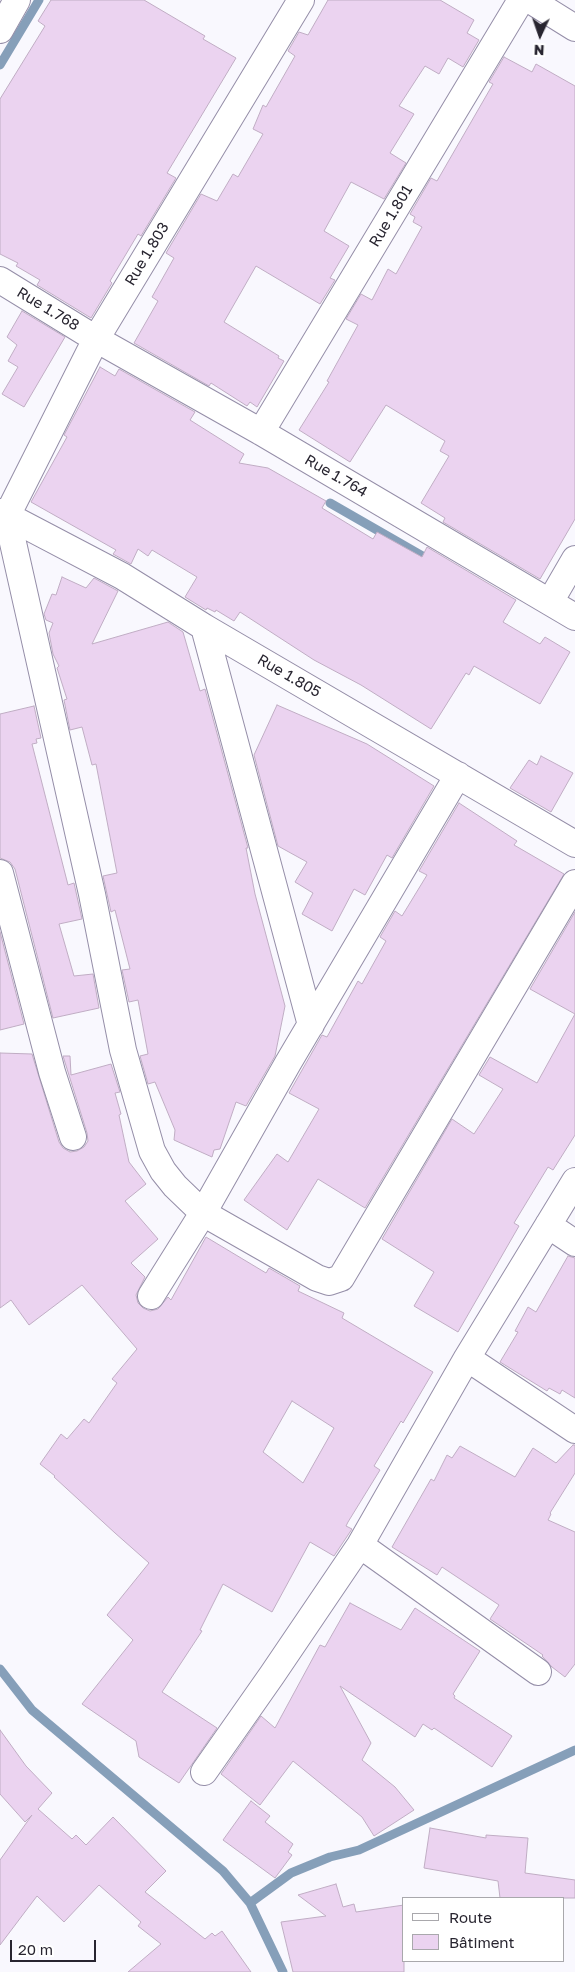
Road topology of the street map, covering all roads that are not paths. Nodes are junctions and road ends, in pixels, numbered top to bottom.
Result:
1 (17, 0) edge
2 (301, 0) edge
3 (521, 0) edge
4 (530, 0) edge
5 (575, 28) edge
6 (0, 30) edge
7 (0, 280) edge
8 (96, 339) junction
9 (261, 432) junction
10 (3, 514) edge
11 (575, 559) edge
12 (550, 602) junction
13 (575, 617) edge
14 (204, 627) junction
15 (458, 775) junction
16 (575, 844) edge
17 (0, 873) edge
18 (575, 883) edge
19 (311, 1025) junction
20 (74, 1137) dead end
21 (575, 1181) edge
22 (203, 1213) junction
23 (548, 1226) junction
24 (575, 1243) edge
25 (151, 1296) dead end
26 (467, 1358) junction
27 (575, 1430) edge
28 (360, 1545) junction
29 (538, 1672) dead end
30 (204, 1772) dead end

1 - 6 street
2 - 8 street, Rue 1.803
3 - 9 street, Rue 1.801
4 - 5 street
7 - 8 street, Rue 1.768
8 - 9 street, Rue 1.764
8 - 10 street, Rue 1.803
9 - 12 street, Rue 1.764
10 - 14 street, Rue 1.805
10 - 22 street
11 - 12 street
12 - 13 street, Rue 1.764
14 - 15 street, Rue 1.805
14 - 19 street
15 - 16 street, Rue 1.805
15 - 19 street
17 - 20 street
18 - 22 street
19 - 22 street
21 - 23 street
22 - 25 street
23 - 24 street
23 - 26 street
26 - 27 street
26 - 28 street
28 - 29 street
28 - 30 street

